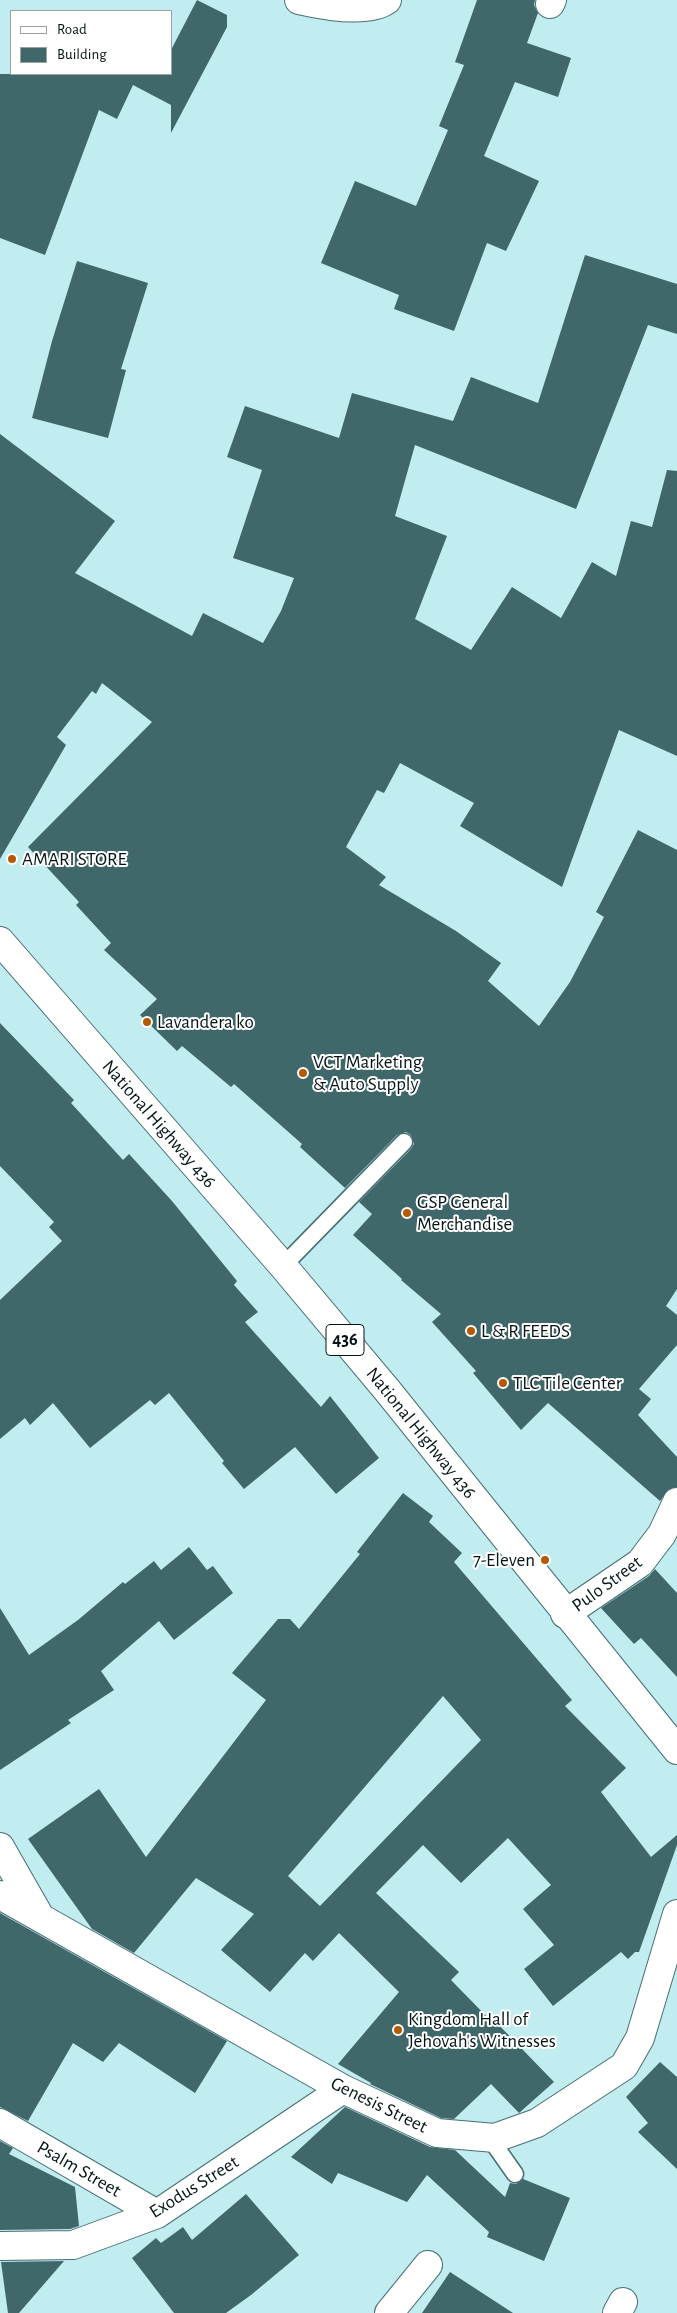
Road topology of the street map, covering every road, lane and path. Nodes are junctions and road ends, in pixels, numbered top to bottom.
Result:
1 (299, 0) edge
2 (388, 0) edge
3 (0, 941) edge
4 (404, 1142) dead end
5 (283, 1266) junction
6 (677, 1502) edge
7 (669, 1538) edge
8 (565, 1614) junction
9 (677, 1750) edge
10 (0, 1847) edge
11 (0, 1895) edge
12 (677, 1914) edge
13 (40, 1918) junction
14 (342, 2089) junction
15 (0, 2124) edge
16 (495, 2138) junction
17 (515, 2174) dead end
18 (157, 2214) junction
19 (0, 2246) edge
20 (428, 2265) dead end
21 (389, 2313) edge

1 - 2 street
3 - 5 street, National Highway 436 / 436
4 - 5 lane
5 - 8 street, National Highway 436 / 436
6 - 7 street, Pulo Street
7 - 8 street, Pulo Street
8 - 9 street, National Highway 436 / 436
10 - 13 street
11 - 13 street, Genesis Street
12 - 16 street, Genesis Street
13 - 14 street, Genesis Street
14 - 16 street, Genesis Street
14 - 18 street, Exodus Street
15 - 18 street, Psalm Street
16 - 17 lane
18 - 19 street, Exodus Street
20 - 21 street

